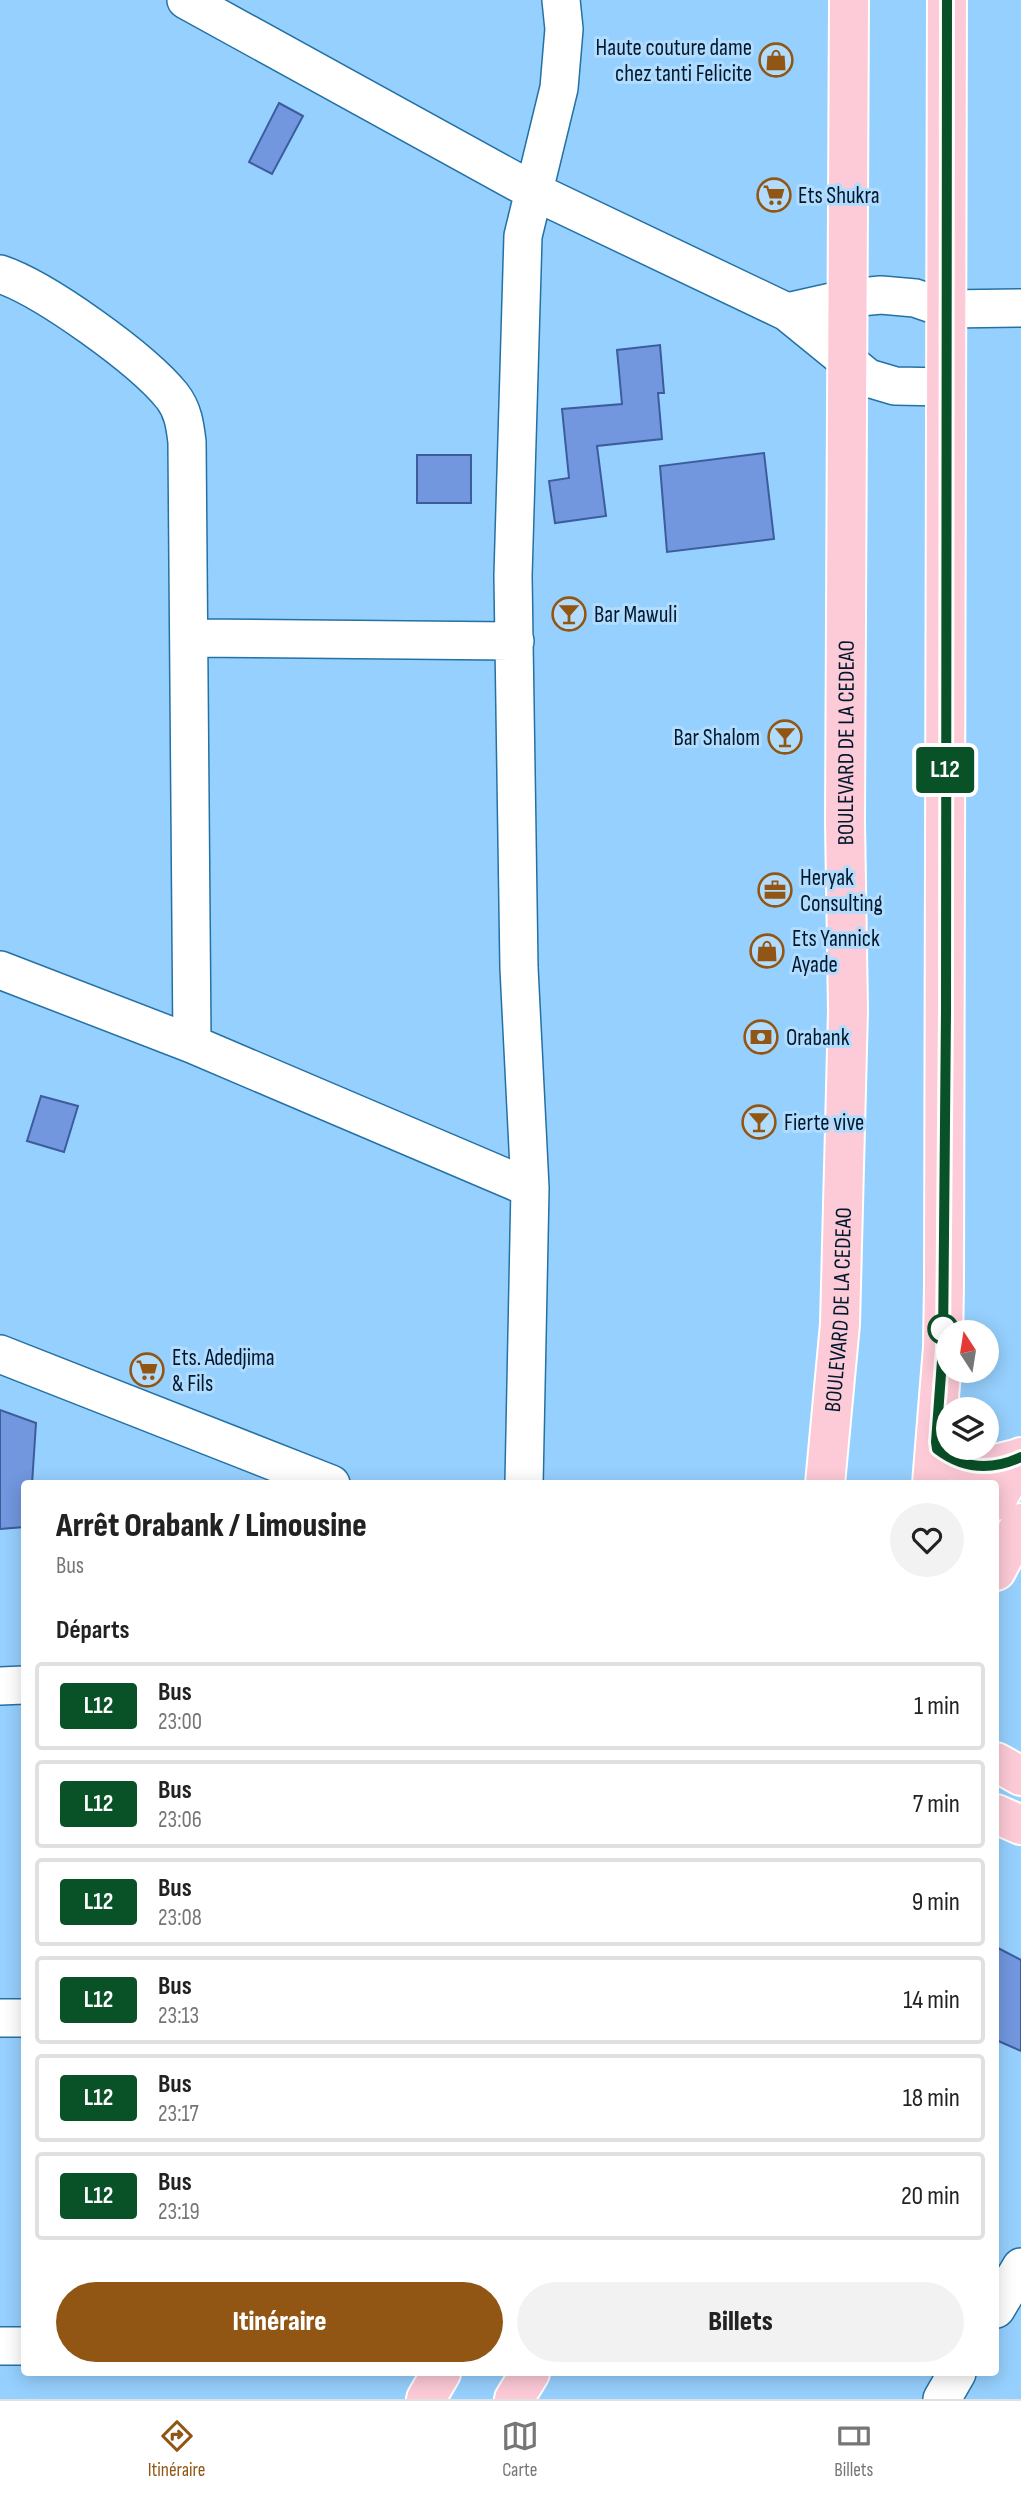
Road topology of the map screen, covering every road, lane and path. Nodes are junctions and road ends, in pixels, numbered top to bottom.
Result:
1 (186, 0) edge
2 (561, 0) edge
3 (849, 0) edge
4 (947, 0) edge
5 (533, 191) junction
6 (0, 274) edge
7 (849, 298) junction
8 (1021, 308) edge
9 (947, 309) junction
10 (787, 312) junction
11 (848, 363) junction
12 (947, 387) junction
13 (190, 638) junction
14 (515, 641) junction
15 (0, 970) edge
16 (192, 1044) junction
17 (530, 1188) junction
18 (0, 1354) edge
19 (939, 1397) edge
20 (936, 1442) edge
21 (1021, 1457) edge
22 (954, 1460) edge
23 (321, 1480) edge
24 (524, 1480) edge
25 (825, 1480) edge
26 (932, 1480) edge
27 (999, 1496) edge
28 (1021, 1523) edge
29 (999, 1565) edge
30 (21, 1685) edge
31 (0, 1686) edge
32 (999, 1764) edge
33 (1021, 1776) edge
34 (999, 1815) edge
35 (1021, 1825) edge
36 (0, 2018) edge
37 (21, 2018) edge
38 (1021, 2267) edge
39 (999, 2304) edge
40 (0, 2346) edge
41 (21, 2346) edge
42 (439, 2376) edge
43 (528, 2376) edge
44 (955, 2376) edge
45 (426, 2399) edge
46 (514, 2399) edge
47 (942, 2399) edge

1 - 5 street
2 - 5 street
3 - 7 main road, BOULEVARD DE LA CEDEAO
4 - 9 main road
5 - 10 street
5 - 14 street
6 - 13 street
7 - 9 street
7 - 10 street
7 - 11 main road, BOULEVARD DE LA CEDEAO
8 - 9 street
9 - 12 main road
10 - 11 street
11 - 12 street
11 - 25 main road, BOULEVARD DE LA CEDEAO
12 - 19 main road
13 - 14 street
13 - 16 street
14 - 17 street
15 - 16 street
16 - 17 street
17 - 24 street
18 - 23 street
20 - 26 main road
21 - 22 main road
21 - 27 main road
28 - 29 main road
30 - 31 street
32 - 33 main road
34 - 35 main road
36 - 37 street
38 - 39 street
40 - 41 street
42 - 45 main road
43 - 46 main road
44 - 47 street

